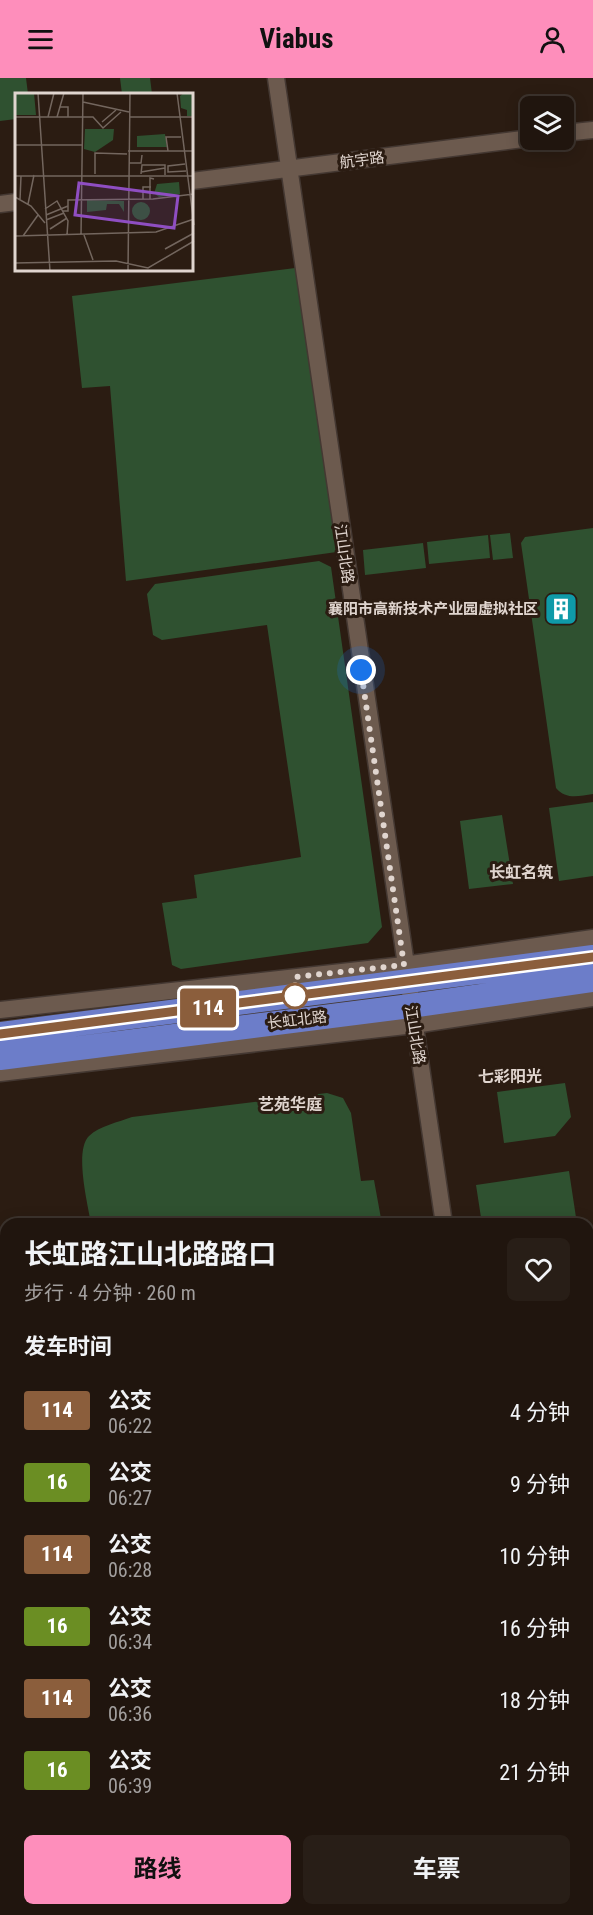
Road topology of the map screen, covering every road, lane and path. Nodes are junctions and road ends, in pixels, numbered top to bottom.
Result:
1 (276, 78) edge
2 (593, 130) edge
3 (574, 132) edge
4 (520, 139) edge
5 (289, 169) junction
6 (194, 181) edge
7 (15, 202) edge
8 (0, 204) edge
9 (593, 938) edge
10 (593, 957) edge
11 (405, 973) junction
12 (593, 980) edge
13 (593, 998) edge
14 (0, 1010) edge
15 (412, 1016) junction
16 (0, 1034) edge
17 (0, 1058) edge
18 (0, 1073) edge
19 (443, 1218) edge

1 - 5 street, 江山北路
2 - 3 street
4 - 5 street, 航宇路
5 - 6 street, 航宇路
5 - 11 street, 江山北路
7 - 8 street
9 - 11 street
10 - 11 highway, 长虹北路
11 - 14 street
11 - 15 street, 江山北路
11 - 16 highway, 长虹北路
12 - 15 highway, 长虹北路
13 - 15 street
15 - 17 highway, 长虹北路
15 - 18 street
15 - 19 street, 江山北路

